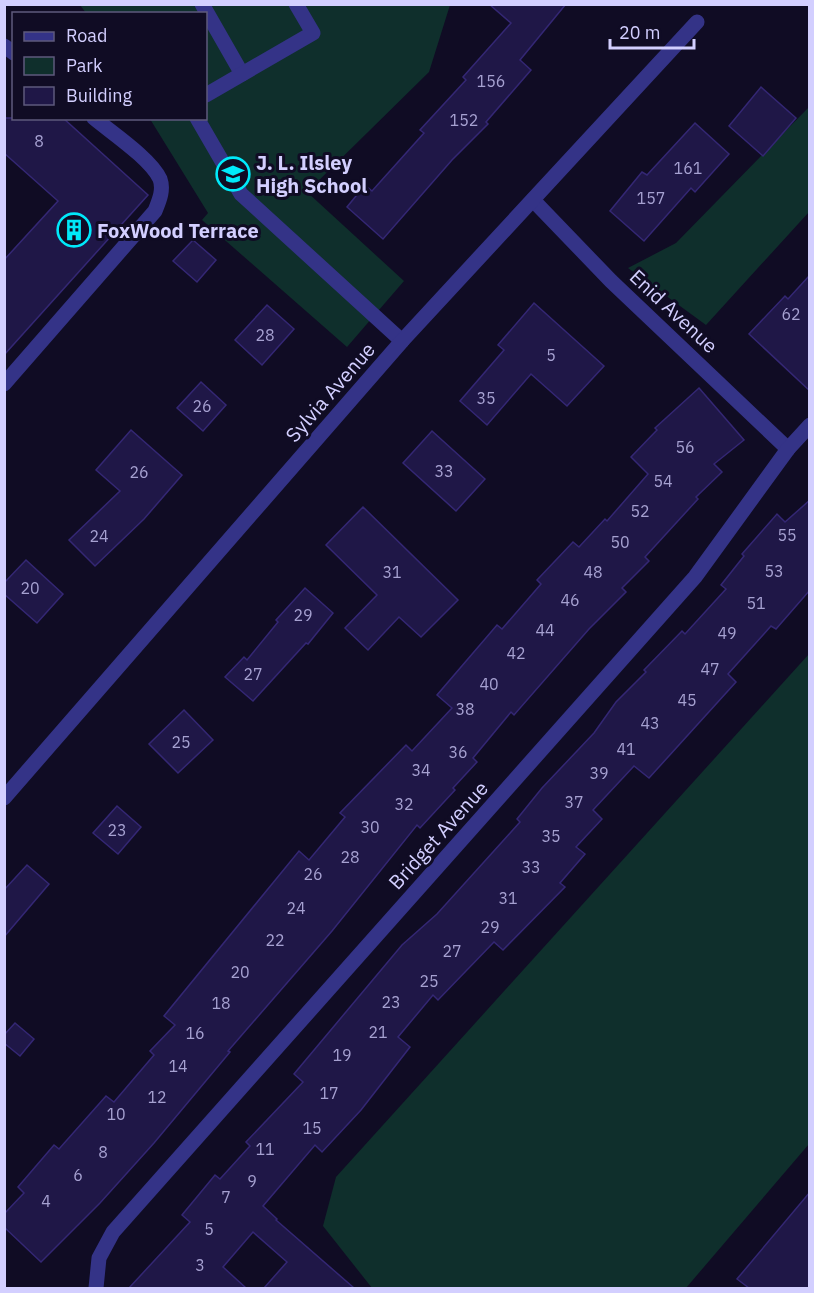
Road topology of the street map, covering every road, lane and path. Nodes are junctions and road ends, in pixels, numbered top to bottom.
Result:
1 (296, 4) edge
2 (207, 13) edge
3 (697, 22) dead end
4 (242, 74) junction
5 (207, 94) edge
6 (96, 120) edge
7 (198, 120) edge
8 (533, 200) junction
9 (402, 340) junction
10 (4, 384) edge
11 (810, 425) edge
12 (788, 449) junction
13 (4, 798) edge
14 (96, 1288) edge

1 - 4 street
2 - 4 street
3 - 8 street, Sylvia Avenue
4 - 5 street
6 - 10 street
7 - 9 street
8 - 9 street, Sylvia Avenue
8 - 12 street, Enid Avenue
9 - 13 street, Sylvia Avenue
11 - 12 street, Bridget Avenue
12 - 14 street, Bridget Avenue

